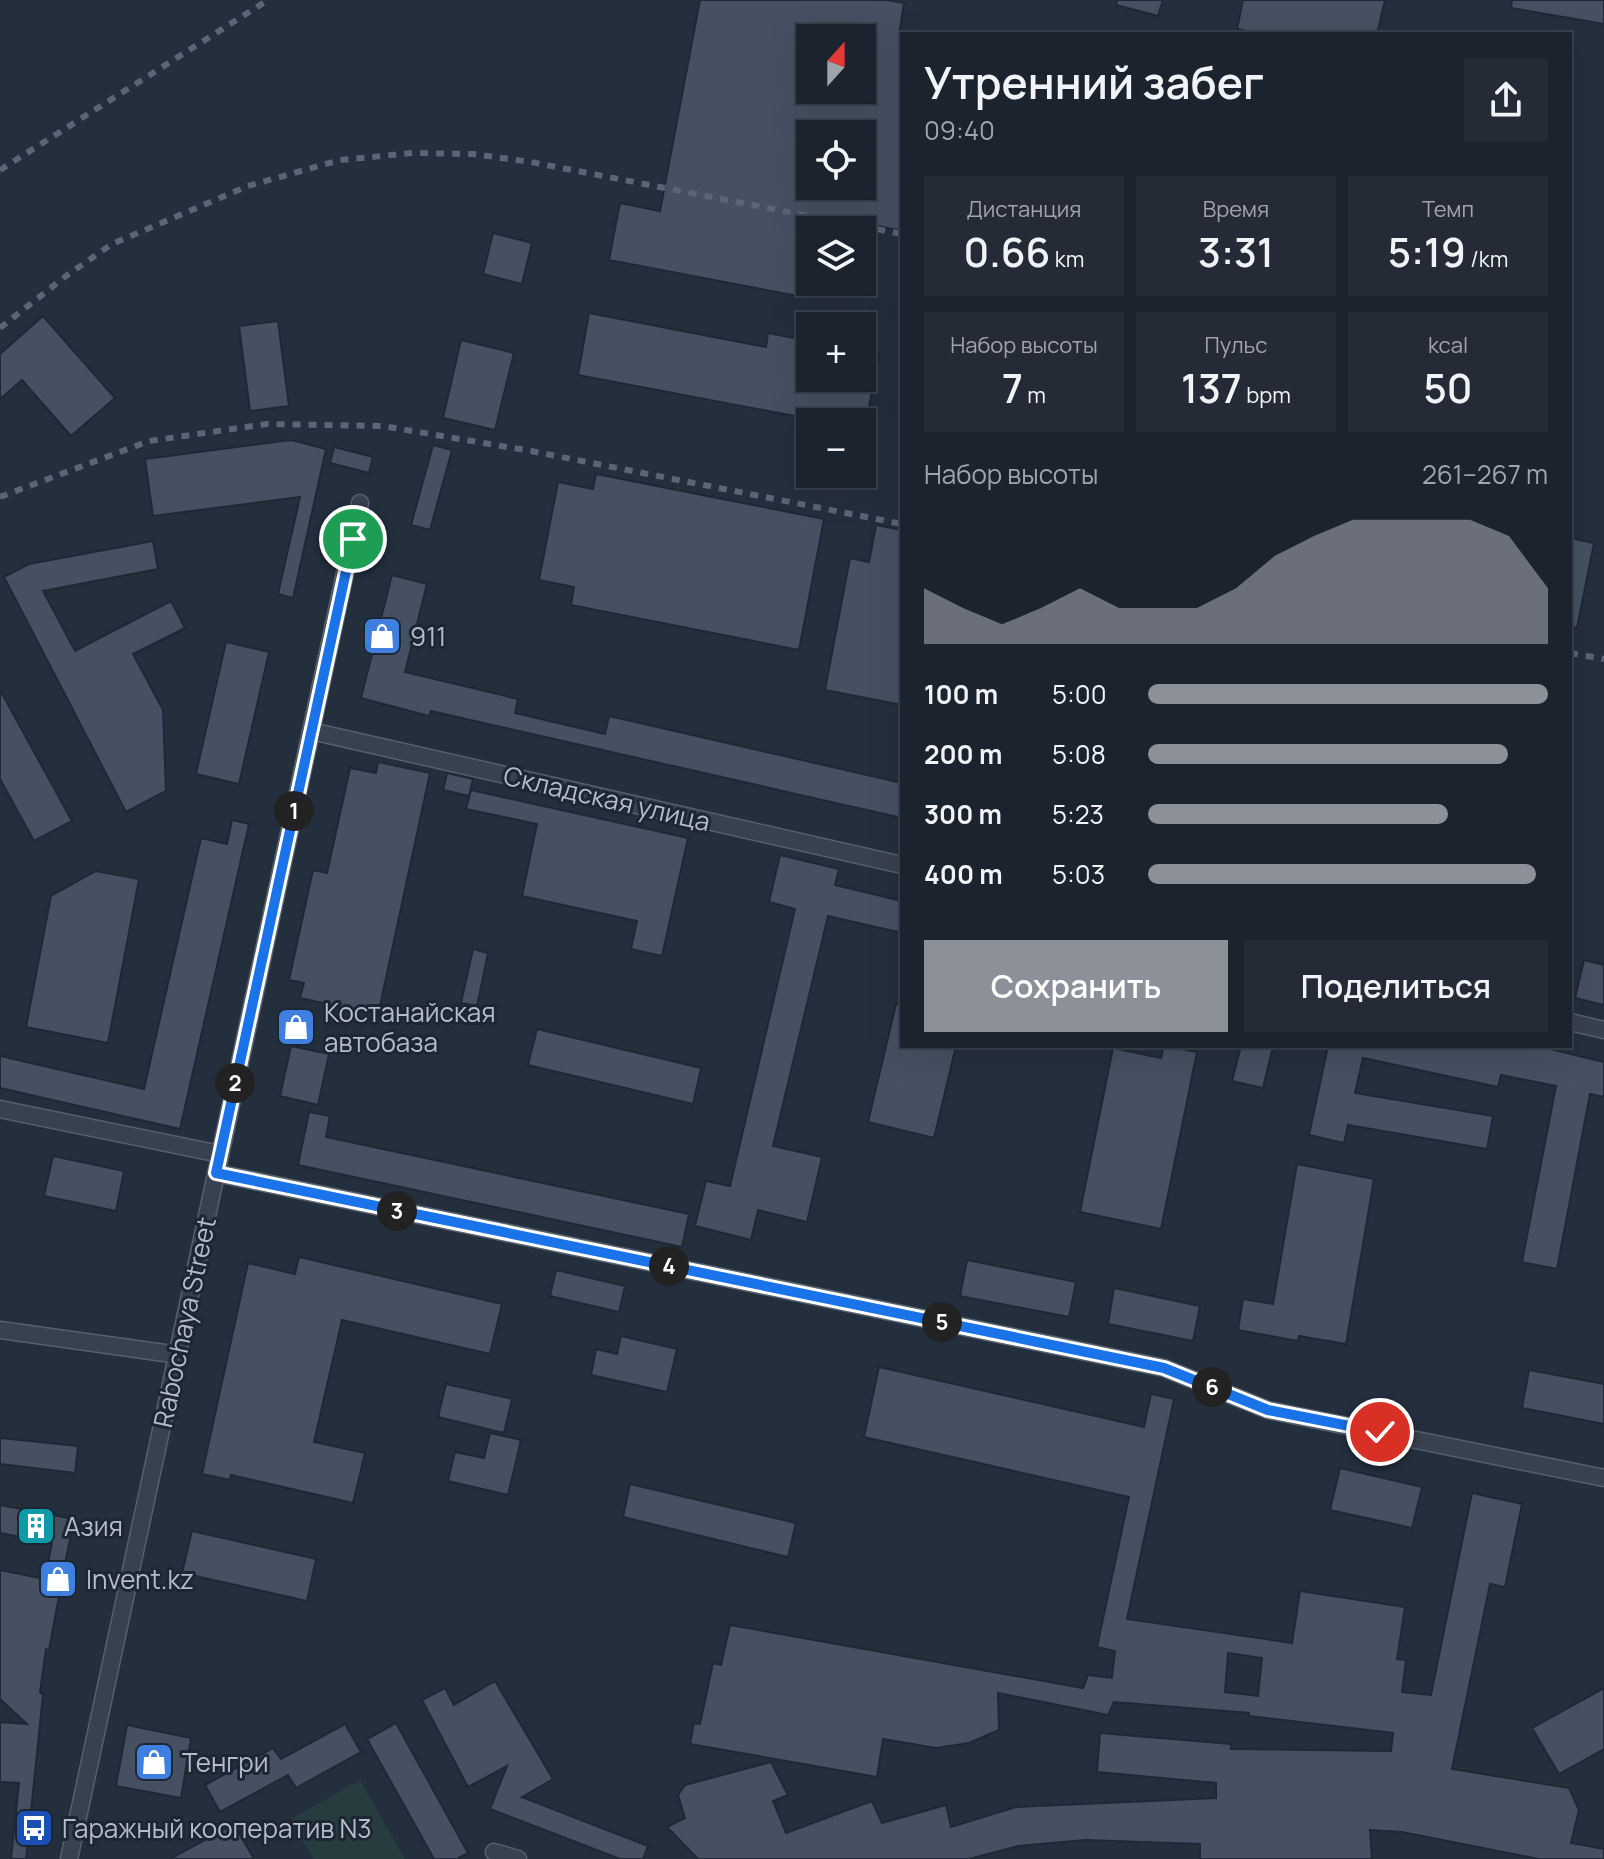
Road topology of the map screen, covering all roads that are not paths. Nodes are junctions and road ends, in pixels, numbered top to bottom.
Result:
1 (360, 503) dead end
2 (311, 731) junction
3 (900, 865) edge
4 (1572, 1022) edge
5 (1604, 1030) edge
6 (0, 1109) edge
7 (220, 1154) junction
8 (216, 1173) junction
9 (0, 1330) edge
10 (179, 1355) junction
11 (1604, 1478) edge
12 (494, 1852) dead end
13 (69, 1859) edge
14 (518, 1859) edge

1 - 2 street, Rabochaya Street
2 - 3 street, Складская улица
2 - 7 street, Rabochaya Street
4 - 5 street
6 - 7 street
7 - 8 street, Rabochaya Street
8 - 10 street, Rabochaya Street
8 - 11 street
9 - 10 street
10 - 13 street, Rabochaya Street
12 - 14 street

